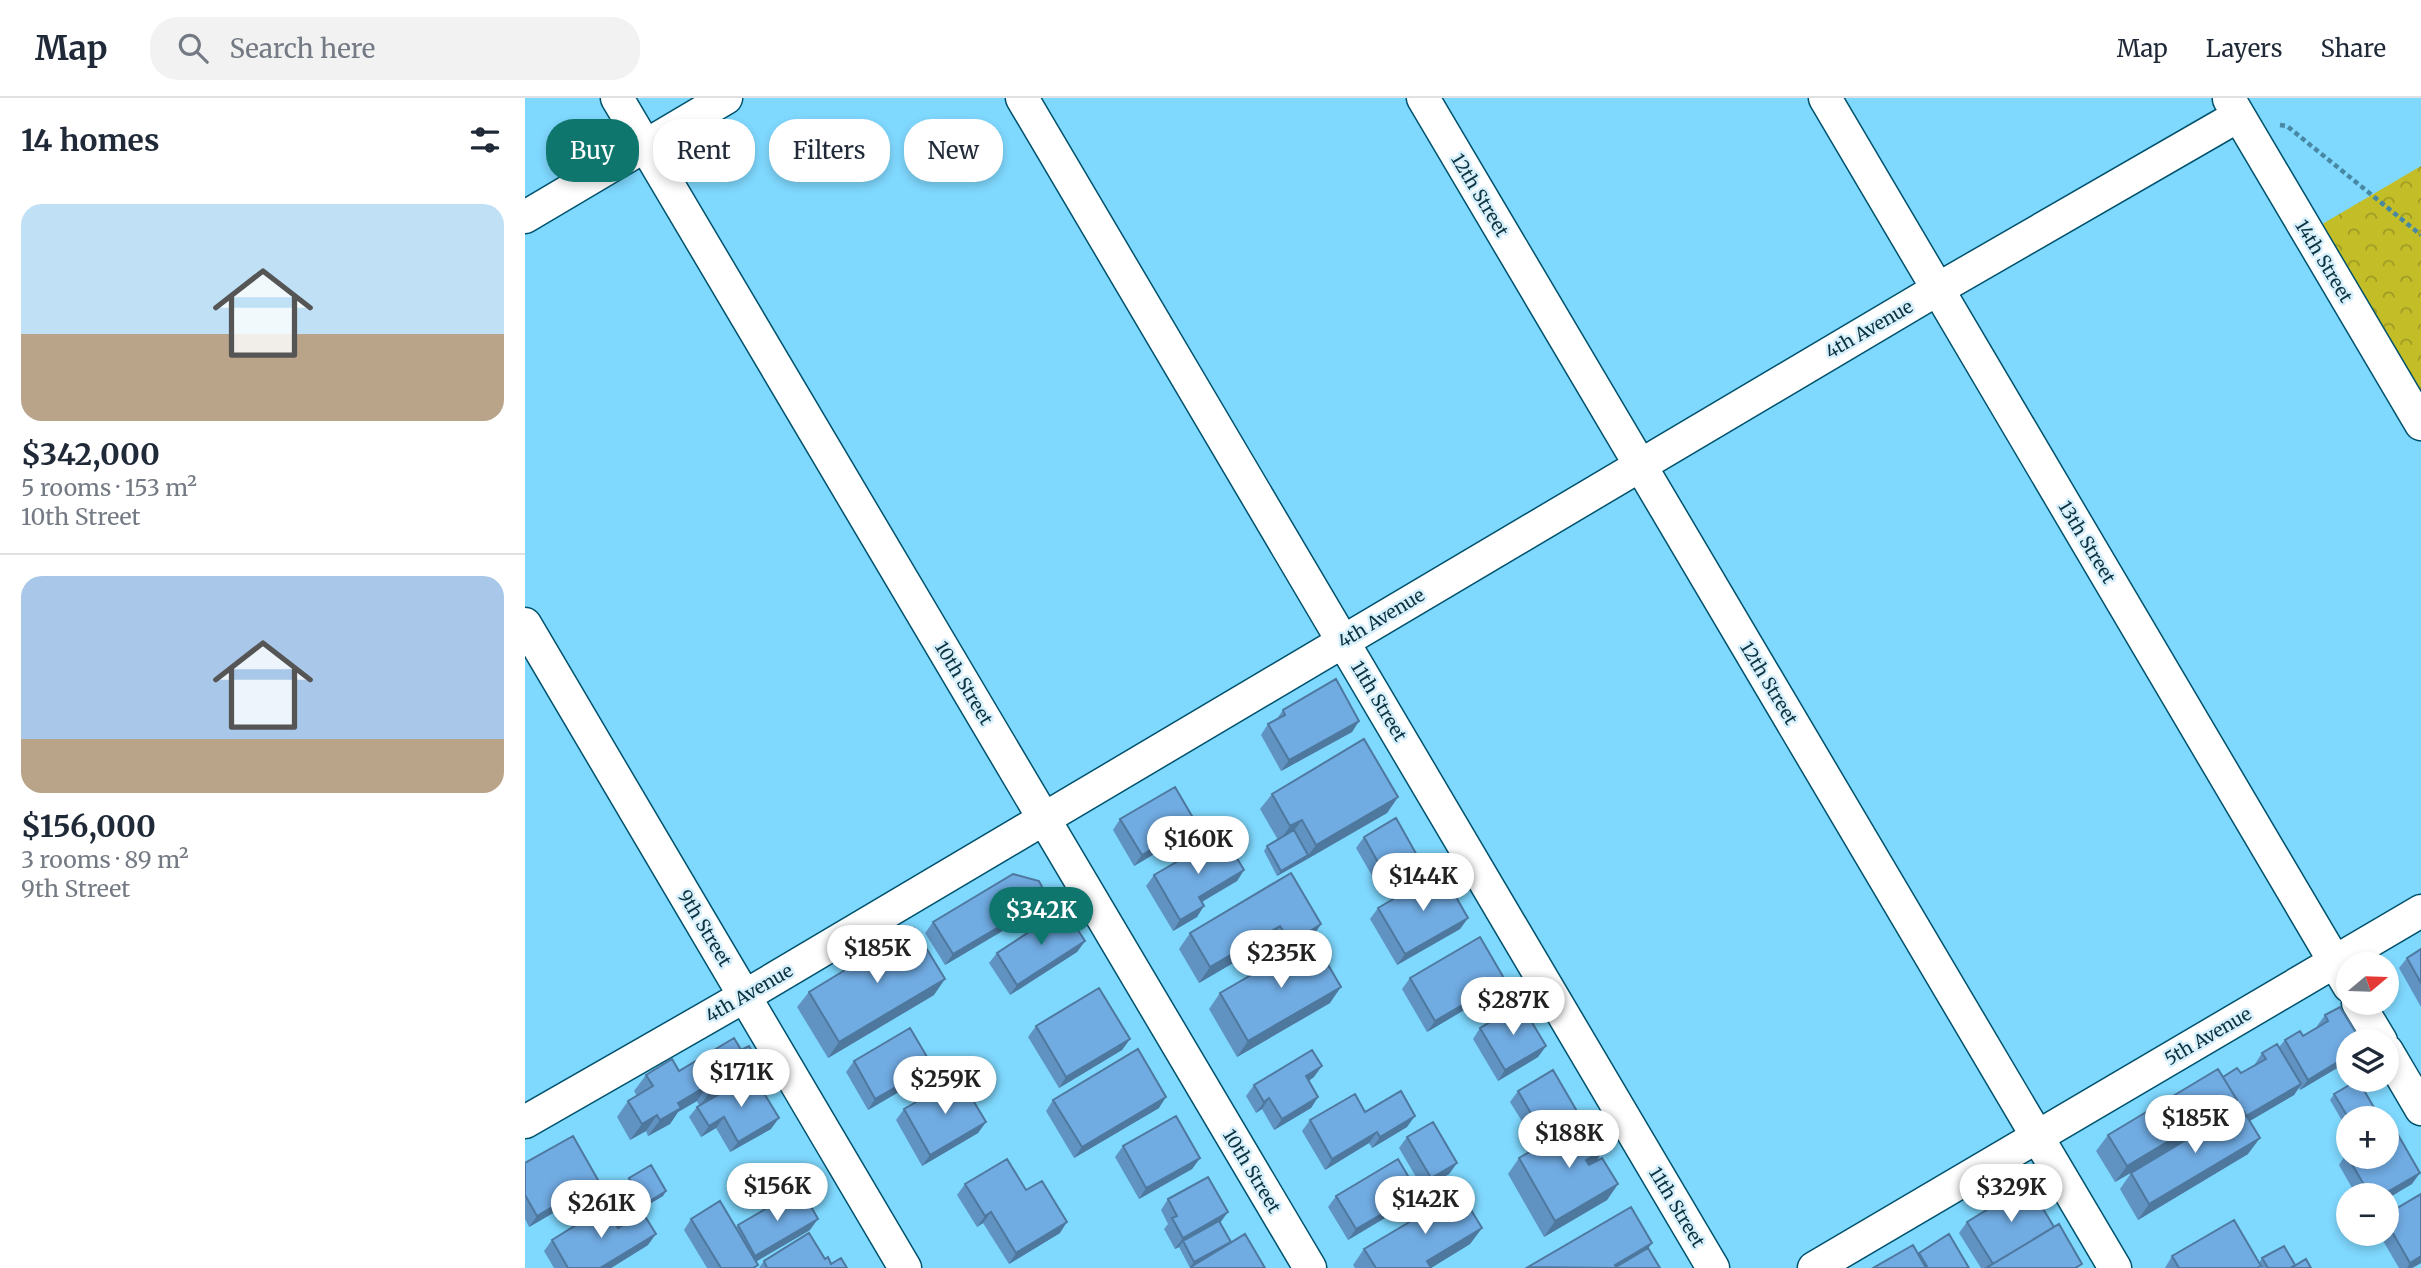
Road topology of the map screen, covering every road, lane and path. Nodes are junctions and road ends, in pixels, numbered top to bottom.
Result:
1 (617, 98) edge
2 (726, 98) edge
3 (1022, 98) edge
4 (1423, 98) edge
5 (1825, 98) edge
6 (2233, 107) edge
7 (2279, 125) dead end
8 (646, 146) junction
9 (525, 217) edge
10 (2421, 235) edge
11 (1938, 289) junction
12 (2421, 424) edge
13 (1640, 464) junction
14 (525, 624) edge
15 (1343, 640) junction
16 (1044, 818) junction
17 (2421, 911) edge
18 (2369, 952) edge
19 (2336, 966) edge
20 (2336, 977) edge
21 (745, 996) junction
22 (2399, 1071) edge
23 (2421, 1109) edge
24 (525, 1122) edge
25 (2037, 1136) junction
26 (905, 1268) edge
27 (1310, 1268) edge
28 (1713, 1268) edge
29 (1814, 1268) edge
30 (2115, 1268) edge

1 - 8 street, 10th Street
2 - 8 street
3 - 15 street, 11th Street
4 - 13 street, 12th Street
5 - 11 street, 13th Street
6 - 11 street, 4th Avenue
6 - 12 street, 14th Street
7 - 10 path
8 - 9 street
8 - 16 street, 10th Street
11 - 13 street, 4th Avenue
11 - 19 street, 13th Street
13 - 15 street, 4th Avenue
13 - 25 street, 12th Street
14 - 21 street, 9th Street
15 - 16 street, 4th Avenue
15 - 28 street, 11th Street
16 - 21 street, 4th Avenue
16 - 27 street, 10th Street
17 - 18 street, 5th Avenue
20 - 25 street, 5th Avenue
21 - 24 street, 4th Avenue
21 - 26 street, 9th Street
22 - 23 street
25 - 29 street, 5th Avenue
25 - 30 street, 12th Street

